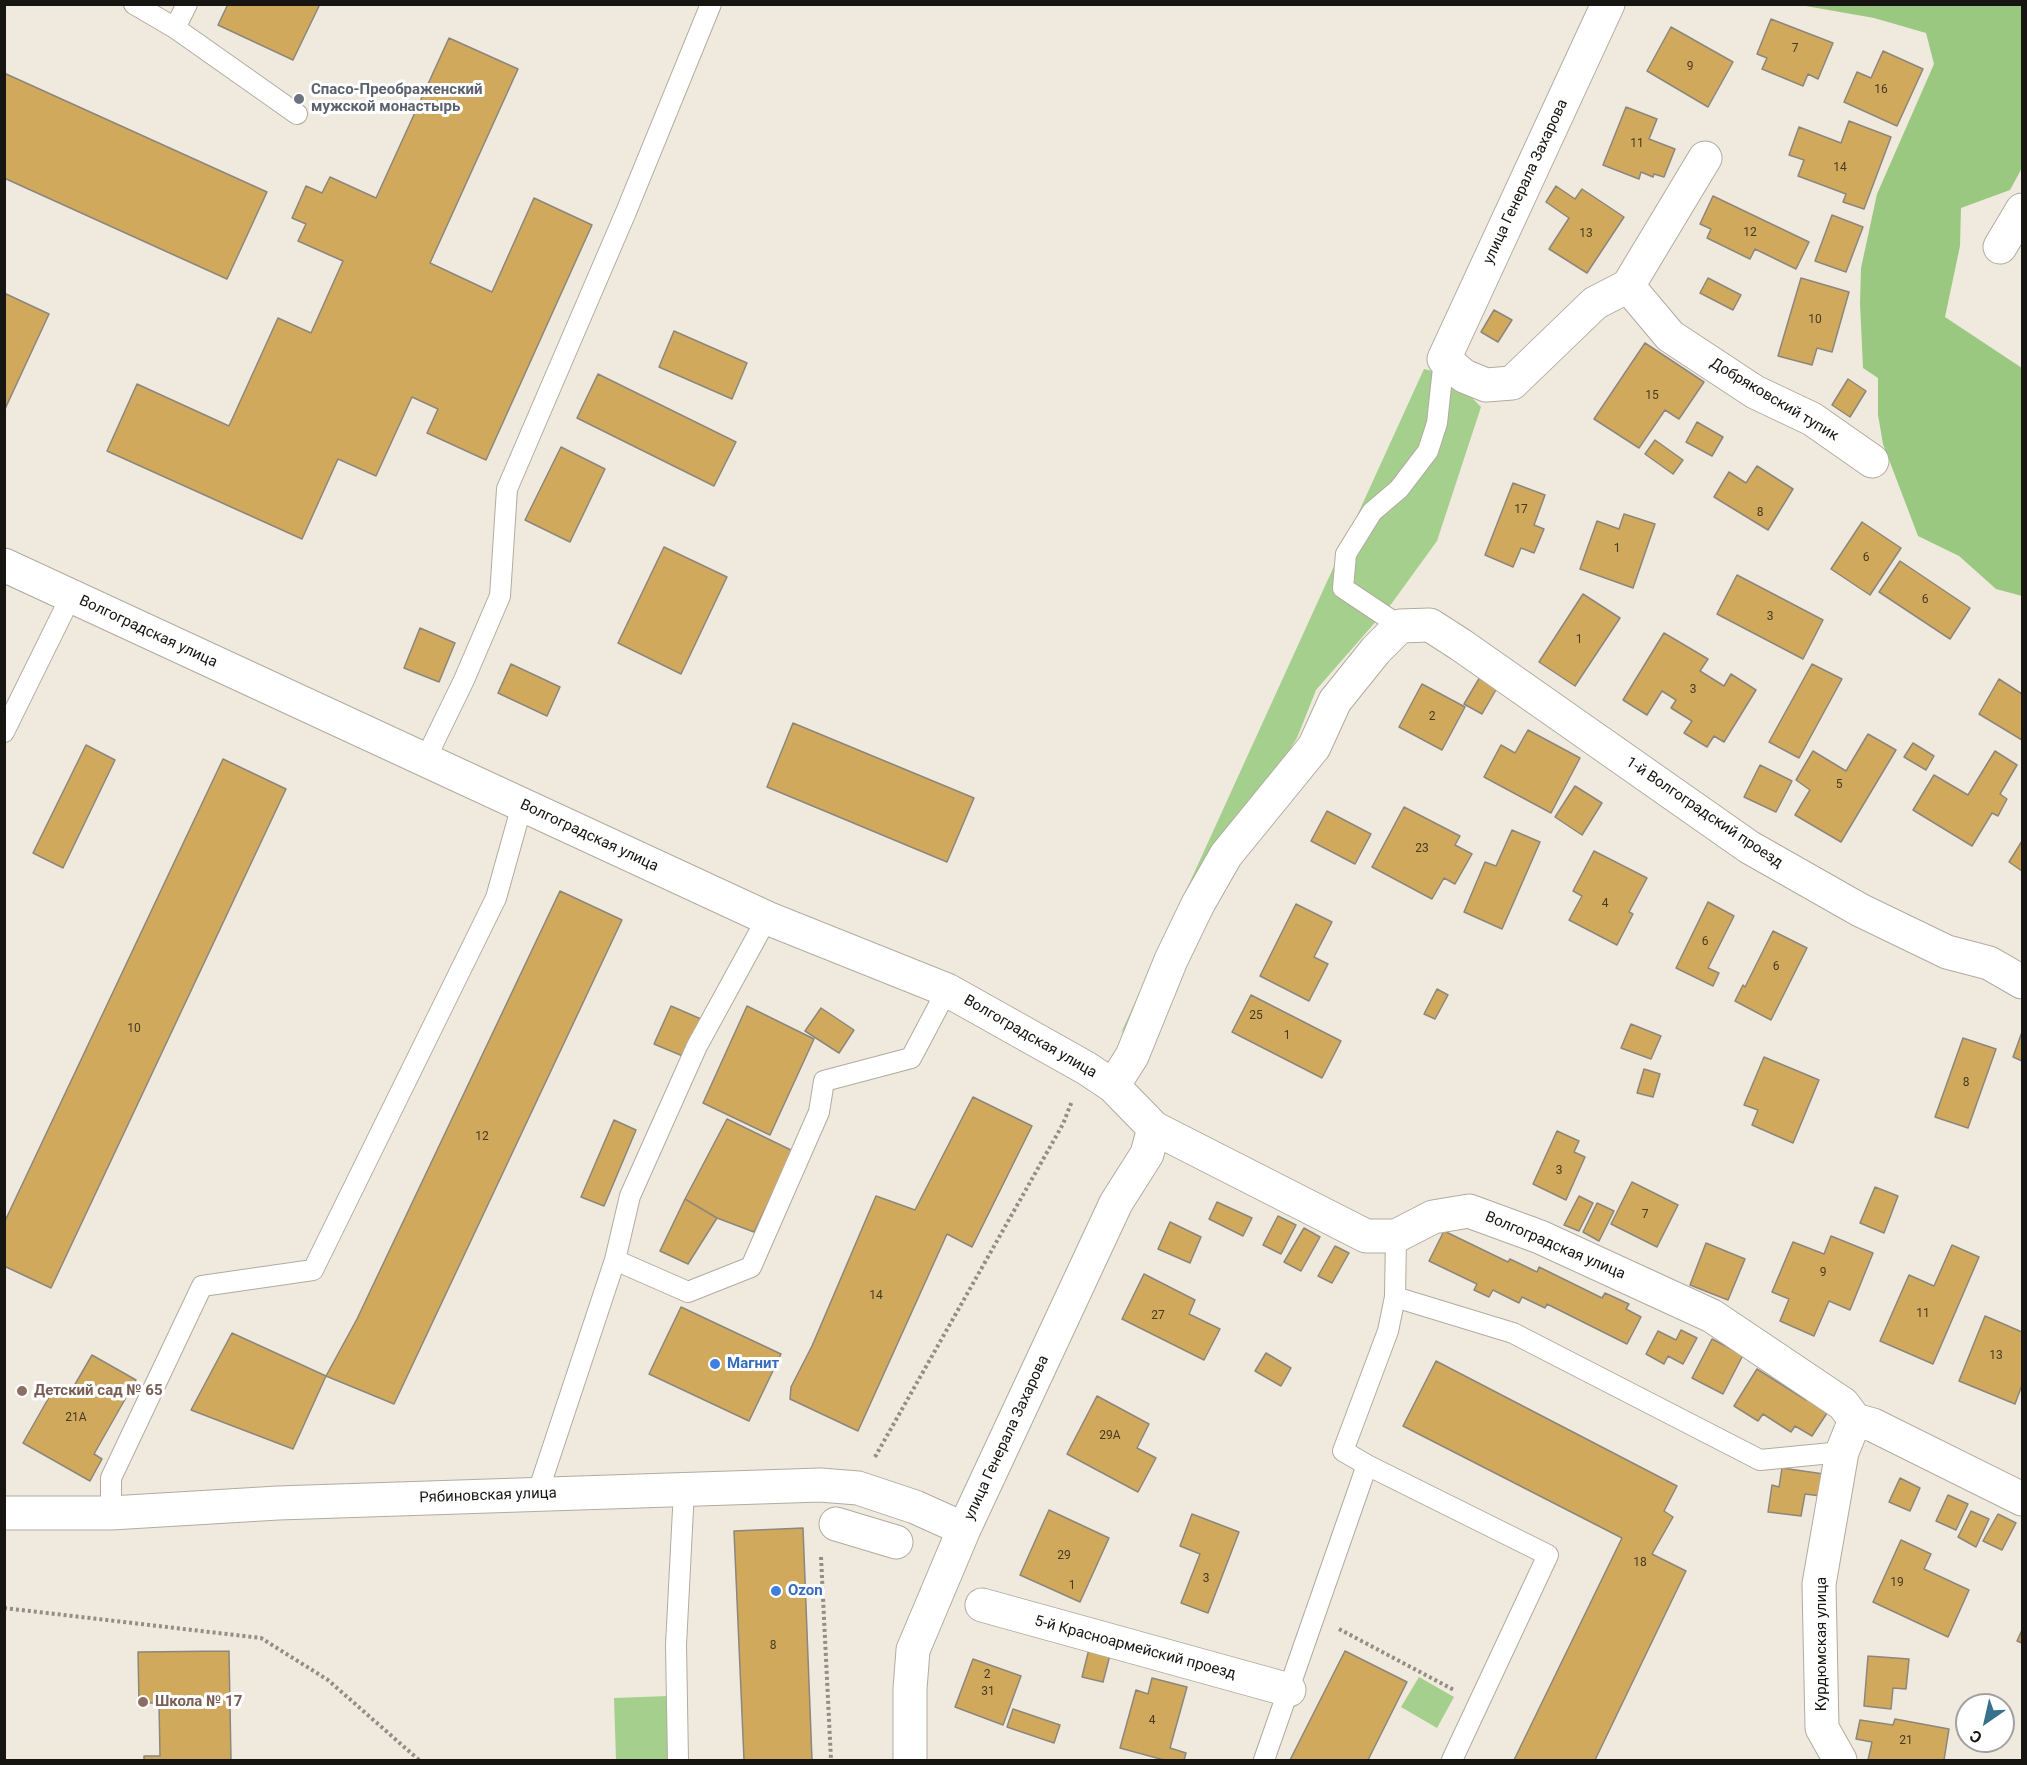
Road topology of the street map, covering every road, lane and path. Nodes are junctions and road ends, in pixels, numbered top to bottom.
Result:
1 (134, 4) edge
2 (187, 4) edge
3 (711, 4) edge
4 (1608, 4) edge
5 (175, 28) junction
6 (297, 114) dead end
7 (1705, 158) dead end
8 (2022, 210) edge
9 (2000, 247) dead end
10 (1628, 286) junction
11 (1444, 359) junction
12 (1872, 460) dead end
13 (4, 565) edge
14 (71, 596) junction
15 (1400, 626) junction
16 (4, 732) edge
17 (425, 760) junction
18 (522, 805) junction
19 (767, 918) junction
20 (2022, 982) edge
21 (947, 990) junction
22 (1086, 1068) junction
23 (1113, 1086) junction
24 (1154, 1128) junction
25 (1396, 1236) junction
26 (615, 1260) junction
27 (1395, 1297) junction
28 (1855, 1420) junction
29 (1842, 1452) junction
30 (1367, 1465) junction
31 (858, 1488) junction
32 (684, 1490) junction
33 (537, 1495) junction
34 (2022, 1499) edge
35 (4, 1513) edge
36 (111, 1513) junction
37 (836, 1524) joint
38 (964, 1529) junction
39 (896, 1542) dead end
40 (982, 1605) dead end
41 (4, 1608) edge
42 (1314, 1616) junction
43 (1288, 1690) junction
44 (1479, 1703) junction
45 (419, 1761) edge
46 (678, 1761) edge
47 (831, 1761) edge
48 (910, 1761) edge
49 (1264, 1761) edge
50 (1452, 1761) edge
51 (1840, 1761) edge

1 - 5 lane
2 - 5 lane
3 - 17 lane
4 - 11 street, улица Генерала Захарова
5 - 6 lane
7 - 10 street
8 - 9 street
10 - 11 street
10 - 12 street, Добряковский тупик
11 - 15 lane
13 - 14 street, Волгоградская улица
14 - 16 lane
14 - 17 street, Волгоградская улица
15 - 20 street, 1-й Волгоградский проезд
15 - 23 street
17 - 18 street, Волгоградская улица
18 - 19 street, Волгоградская улица
18 - 36 lane
19 - 21 street, Волгоградская улица
19 - 26 lane
21 - 22 street, Волгоградская улица
21 - 26 lane
22 - 23 street, Волгоградская улица
22 - 31 path
23 - 24 street, Волгоградская улица
24 - 25 street, Волгоградская улица
24 - 38 street, улица Генерала Захарова
25 - 27 lane
25 - 28 street, Волгоградская улица
26 - 33 lane
27 - 29 lane
27 - 30 lane
28 - 29 street, Курдюмская улица
28 - 34 street, Волгоградская улица
29 - 51 street, Курдюмская улица
30 - 42 lane
30 - 44 lane
31 - 32 street, Рябиновская улица
31 - 38 street, Рябиновская улица
32 - 33 street, Рябиновская улица
32 - 46 lane
33 - 36 street, Рябиновская улица
35 - 36 street, Рябиновская улица
37 - 39 street
37 - 47 path
38 - 48 street, улица Генерала Захарова
40 - 43 street, 5-й Красноармейский проезд
41 - 45 path
42 - 43 lane
42 - 44 path
43 - 49 lane
44 - 50 lane

